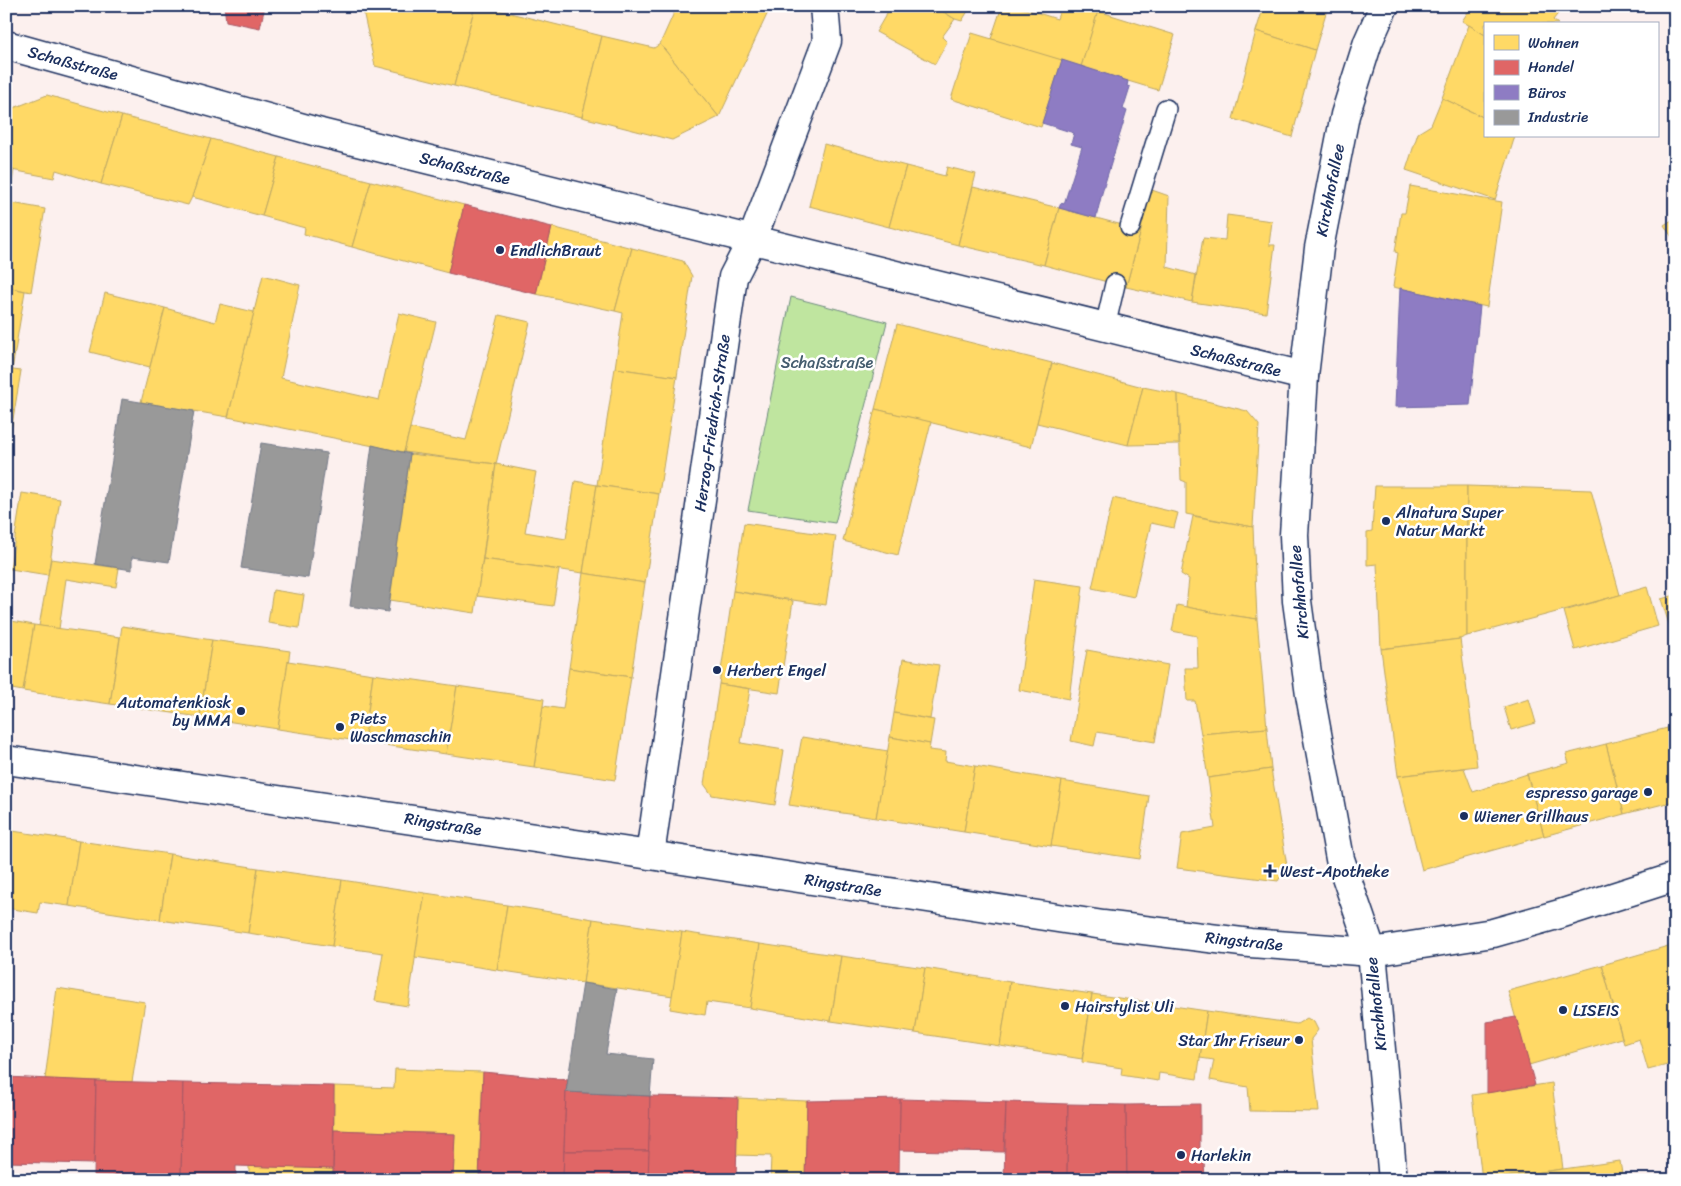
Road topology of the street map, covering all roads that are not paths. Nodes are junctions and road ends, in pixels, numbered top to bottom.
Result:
1 (824, 6) edge
2 (1384, 6) edge
3 (6, 45) edge
4 (1166, 109) dead end
5 (1130, 227) dead end
6 (752, 240) junction
7 (1115, 284) dead end
8 (1105, 327) junction
9 (1304, 376) junction
10 (6, 760) edge
11 (650, 855) junction
12 (1675, 877) edge
13 (1372, 952) junction
14 (1393, 1180) edge

1 - 6 street, Herzog-Friedrich-Straße
2 - 9 street, Kirchhofallee
3 - 6 street, Schaßstraße
4 - 5 lane
6 - 8 street, Schaßstraße
6 - 11 street, Herzog-Friedrich-Straße
7 - 8 lane
8 - 9 street, Schaßstraße
9 - 13 street, Kirchhofallee
10 - 11 street, Ringstraße
11 - 13 street, Ringstraße
12 - 13 street, Ringstraße
13 - 14 street, Kirchhofallee

